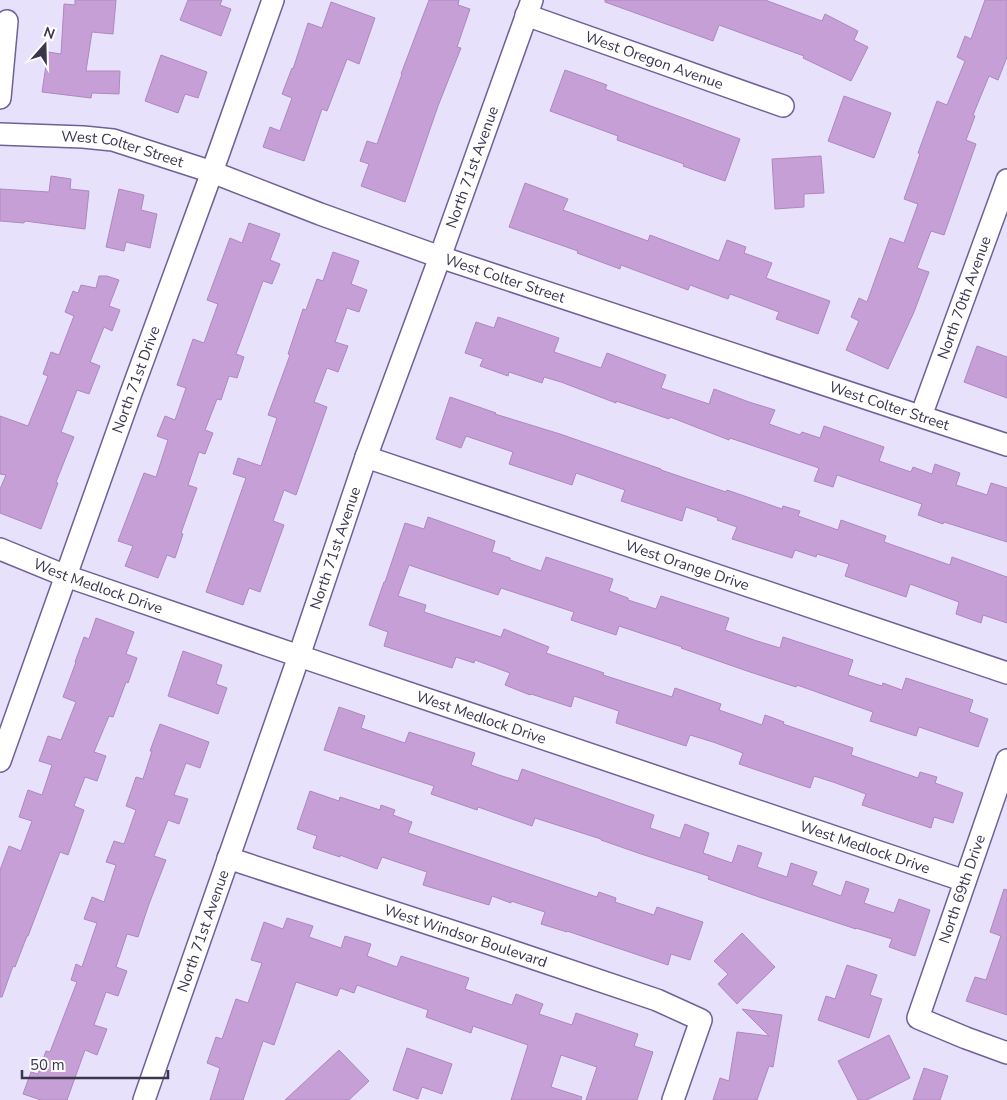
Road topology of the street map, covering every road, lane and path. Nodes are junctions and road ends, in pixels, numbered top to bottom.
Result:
1 (273, 0) edge
2 (529, 8) edge
3 (7, 21) dead end
4 (0, 98) edge
5 (783, 106) dead end
6 (0, 134) edge
7 (212, 172) junction
8 (1007, 180) edge
9 (440, 257) junction
10 (921, 416) junction
11 (1007, 445) edge
12 (366, 457) junction
13 (0, 549) edge
14 (66, 576) junction
15 (298, 656) junction
16 (1007, 672) edge
17 (1007, 760) edge
18 (0, 761) edge
19 (228, 858) junction
20 (965, 881) junction
21 (1007, 1053) edge
22 (144, 1100) edge
23 (673, 1100) edge

1 - 7 street, North 71st Drive
2 - 5 street, West Oregon Avenue
2 - 9 street, North 71st Avenue
3 - 4 street
6 - 7 street, West Colter Street
7 - 9 street, West Colter Street
7 - 14 street, North 71st Drive
8 - 10 street, North 70th Avenue
9 - 10 street, West Colter Street
9 - 12 street, North 71st Avenue
10 - 11 street, West Colter Street
12 - 15 street, North 71st Avenue
12 - 16 street, West Orange Drive
13 - 14 street, West Medlock Drive
14 - 15 street, West Medlock Drive
14 - 18 street, North 71st Drive
15 - 19 street, North 71st Avenue
15 - 20 street, West Medlock Drive
17 - 20 street, North 69th Drive
19 - 22 street, North 71st Avenue
19 - 23 street, West Windsor Boulevard
20 - 21 street, North 69th Drive

